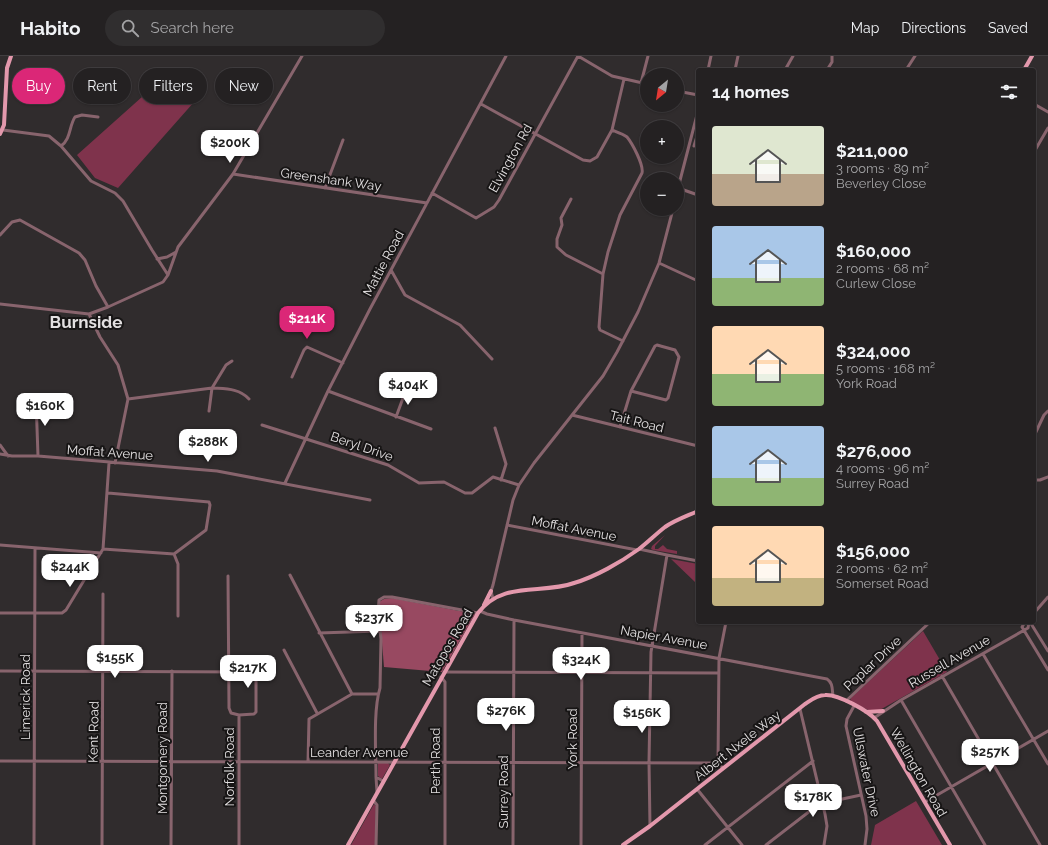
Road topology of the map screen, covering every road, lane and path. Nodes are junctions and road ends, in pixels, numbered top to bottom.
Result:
1 (11, 56) edge
2 (302, 56) edge
3 (506, 56) edge
4 (578, 56) edge
5 (648, 56) edge
6 (711, 56) edge
7 (738, 56) edge
8 (793, 56) edge
9 (832, 56) edge
10 (915, 56) edge
11 (1032, 56) edge
12 (645, 68) edge
13 (708, 68) edge
14 (736, 68) edge
15 (786, 68) edge
16 (828, 68) edge
17 (907, 68) edge
18 (1025, 68) edge
19 (624, 79) junction
20 (640, 83) edge
21 (684, 92) edge
22 (696, 95) edge
23 (481, 104) junction
24 (1036, 105) edge
25 (1048, 112) edge
26 (98, 117) dead end
27 (696, 119) edge
28 (1048, 128) edge
29 (3, 130) junction
30 (612, 130) junction
31 (535, 133) junction
32 (0, 134) edge
33 (344, 140) dead end
34 (696, 140) edge
35 (61, 146) junction
36 (694, 146) dead end
37 (1036, 149) edge
38 (682, 172) edge
39 (233, 174) junction
40 (325, 188) junction
41 (684, 192) edge
42 (432, 193) junction
43 (696, 195) edge
44 (571, 199) dead end
45 (427, 203) junction
46 (671, 216) edge
47 (0, 235) edge
48 (176, 252) junction
49 (157, 258) junction
50 (658, 263) junction
51 (390, 270) junction
52 (603, 274) junction
53 (168, 275) junction
54 (696, 279) edge
55 (0, 304) edge
56 (108, 307) junction
57 (89, 314) junction
58 (623, 341) junction
59 (492, 359) dead end
60 (232, 361) dead end
61 (343, 363) junction
62 (292, 377) dead end
63 (212, 388) junction
64 (406, 390) dead end
65 (328, 391) junction
66 (631, 391) junction
67 (36, 399) dead end
68 (128, 399) junction
69 (248, 399) dead end
70 (209, 411) dead end
71 (1048, 411) edge
72 (572, 415) junction
73 (396, 417) junction
74 (262, 425) dead end
75 (620, 426) junction
76 (495, 428) dead end
77 (431, 429) dead end
78 (1036, 432) edge
79 (306, 438) junction
80 (0, 445) edge
81 (696, 445) edge
82 (0, 454) edge
83 (8, 456) junction
84 (38, 456) junction
85 (109, 463) junction
86 (115, 463) junction
87 (1048, 477) edge
88 (501, 480) junction
89 (1036, 480) edge
90 (285, 483) junction
91 (519, 485) junction
92 (108, 493) junction
93 (370, 500) dead end
94 (696, 512) edge
95 (507, 525) junction
96 (0, 545) edge
97 (35, 548) junction
98 (103, 549) junction
99 (638, 549) junction
100 (101, 553) junction
101 (174, 554) junction
102 (667, 555) junction
103 (696, 561) edge
104 (290, 575) dead end
105 (228, 576) dead end
106 (491, 591) junction
107 (103, 594) dead end
108 (1048, 597) edge
109 (493, 599) junction
110 (480, 610) junction
111 (1036, 612) edge
112 (0, 613) edge
113 (35, 614) junction
114 (178, 616) dead end
115 (514, 620) junction
116 (726, 624) edge
117 (928, 624) edge
118 (1024, 624) edge
119 (1031, 624) edge
120 (1029, 626) joint
121 (1024, 629) junction
122 (1036, 630) junction
123 (379, 631) junction
124 (319, 633) junction
125 (582, 633) junction
126 (652, 645) junction
127 (284, 650) dead end
128 (1048, 651) edge
129 (983, 654) junction
130 (719, 658) junction
131 (1048, 670) edge
132 (0, 671) edge
133 (35, 671) junction
134 (172, 671) junction
135 (104, 672) junction
136 (230, 672) junction
137 (444, 672) junction
138 (514, 673) junction
139 (582, 673) junction
140 (650, 673) junction
141 (718, 673) junction
142 (942, 676) junction
143 (441, 678) junction
144 (352, 694) junction
145 (378, 694) junction
146 (832, 696) junction
147 (901, 700) junction
148 (846, 702) junction
149 (854, 706) junction
150 (800, 709) junction
151 (883, 711) junction
152 (866, 712) junction
153 (317, 713) junction
154 (239, 715) junction
155 (874, 718) junction
156 (1048, 731) edge
157 (1034, 740) junction
158 (102, 760) junction
159 (0, 761) edge
160 (34, 761) junction
161 (172, 761) junction
162 (240, 761) junction
163 (813, 761) junction
164 (308, 762) junction
165 (376, 762) junction
166 (394, 762) junction
167 (445, 762) junction
168 (513, 762) junction
169 (649, 762) junction
170 (582, 763) junction
171 (718, 763) junction
172 (993, 763) junction
173 (1048, 764) edge
174 (723, 768) junction
175 (376, 777) junction
176 (383, 781) junction
177 (951, 787) junction
178 (697, 789) junction
179 (377, 792) junction
180 (861, 795) junction
181 (373, 800) junction
182 (925, 802) junction
183 (823, 803) junction
184 (650, 826) junction
185 (728, 827) junction
186 (349, 844) edge
187 (625, 844) edge
188 (34, 845) edge
189 (102, 845) edge
190 (172, 845) edge
191 (239, 845) edge
192 (376, 845) edge
193 (445, 845) edge
194 (513, 845) edge
195 (581, 845) edge
196 (705, 845) edge
197 (742, 845) edge
198 (766, 845) edge
199 (824, 845) edge
200 (866, 845) edge
201 (950, 845) edge
202 (985, 845) edge
203 (1040, 845) edge

1 - 29 main road
2 - 39 street
3 - 23 street, Mattie Road
4 - 19 street
4 - 31 street, Elvington Rd
5 - 12 street
6 - 13 street
7 - 14 street
8 - 15 street
9 - 16 street
10 - 17 street
11 - 18 main road
19 - 20 street
19 - 30 street
21 - 22 street
23 - 31 street
23 - 42 street, Mattie Road
24 - 25 street
26 - 35 street
27 - 38 street
28 - 37 street
29 - 32 main road
29 - 35 street
30 - 31 street
30 - 52 street
31 - 42 street, Elvington Rd
33 - 40 street
34 - 36 street
35 - 49 street
39 - 40 street, Greenshank Way
39 - 48 street
40 - 45 street, Greenshank Way
41 - 43 street
42 - 45 street, Mattie Road
44 - 52 street
45 - 51 street, Mattie Road
46 - 50 street
47 - 56 street
48 - 49 street
48 - 53 street
49 - 53 street
50 - 54 street
50 - 58 street
51 - 59 street
51 - 61 street, Mattie Road
52 - 58 street
53 - 56 street
55 - 57 street
56 - 57 street
57 - 68 street
58 - 72 street
60 - 63 street
61 - 62 street
61 - 65 street, Mattie Road
63 - 68 street
63 - 69 street
63 - 70 street
64 - 73 street
65 - 73 street
65 - 79 street, Mattie Road
66 - 66 street
66 - 75 street
67 - 84 street
68 - 86 street
71 - 78 street
72 - 75 street, Tait Road
72 - 91 street
73 - 77 street
74 - 79 street
75 - 81 street, Tait Road
76 - 88 street
79 - 88 street, Beryl Drive
79 - 90 street, Mattie Road
80 - 83 street
82 - 83 street, Moffat Avenue
83 - 84 street, Moffat Avenue
84 - 85 street, Moffat Avenue
85 - 86 street, Moffat Avenue
85 - 92 street
86 - 90 street, Moffat Avenue
87 - 89 street
88 - 91 street, Beryl Drive
90 - 93 street, Moffat Avenue
91 - 95 street
92 - 98 street
92 - 101 street
94 - 99 main road, Matopos Road
95 - 99 street, Moffat Avenue
95 - 106 street
96 - 97 street
97 - 100 street
97 - 113 street, Limerick Road
98 - 100 street
98 - 101 street
99 - 102 street, Moffat Avenue
99 - 109 main road, Matopos Road
100 - 113 street
101 - 114 street
102 - 103 street, Moffat Avenue
102 - 126 street
104 - 124 street
105 - 136 street, Norfolk Road
106 - 109 street
106 - 110 main road
107 - 135 street, Kent Road
108 - 111 street
109 - 110 main road, Matopos Road
110 - 115 street, Napier Avenue
110 - 123 street, Napier Avenue
110 - 137 main road, Matopos Road
112 - 113 street
113 - 133 street, Limerick Road
115 - 125 street, Napier Avenue
115 - 138 street, Surrey Road
116 - 130 street
117 - 148 street, Poplar Drive
118 - 121 street
119 - 122 street
120 - 121 street, Russell Avenue
120 - 122 street
121 - 129 street, Russell Avenue
121 - 131 street
122 - 128 street
123 - 124 street
123 - 145 street
124 - 144 street
125 - 126 street, Napier Avenue
125 - 139 street, York Road
126 - 130 street, Napier Avenue
126 - 140 street
127 - 153 street
129 - 142 street, Russell Avenue
129 - 157 street
130 - 141 street
130 - 146 street, Napier Avenue
132 - 133 street
133 - 135 street
133 - 160 street, Limerick Road
134 - 135 street
134 - 136 street
134 - 161 street, Montgomery Road
135 - 158 street, Kent Road
136 - 154 street, Norfolk Road
136 - 154 street
137 - 138 street
137 - 143 main road, Matopos Road
138 - 139 street
138 - 168 street, Surrey Road
139 - 140 street
139 - 170 street, York Road
140 - 141 street
140 - 169 street
141 - 171 street
142 - 147 street, Russell Avenue
142 - 172 street
143 - 166 main road, Matopos Road
143 - 167 street, Perth Road
144 - 145 street
144 - 153 street
145 - 165 street
146 - 148 main road
146 - 150 main road, Albert Nxele Way
147 - 151 street, Russell Avenue
147 - 177 street
148 - 149 main road
149 - 152 main road
149 - 180 street, Ullswater Drive
150 - 163 street
150 - 174 main road, Albert Nxele Way
151 - 152 main road
151 - 155 street, Russell Avenue
152 - 155 main road, Wellington Road
153 - 164 street
154 - 162 street, Norfolk Road
155 - 182 main road, Wellington Road
156 - 157 street
157 - 172 street
157 - 173 street
158 - 160 street, Leander Avenue
158 - 161 street, Leander Avenue
158 - 189 street, Kent Road
159 - 160 street, Leander Avenue
160 - 188 street, Limerick Road
161 - 162 street, Leander Avenue
161 - 190 street, Montgomery Road
162 - 164 street, Leander Avenue
162 - 191 street, Norfolk Road
163 - 183 street
163 - 185 street
164 - 165 street, Leander Avenue
165 - 166 street, Leander Avenue
165 - 175 street
166 - 167 street, Leander Avenue
166 - 176 main road, Matopos Road
167 - 168 street, Leander Avenue
167 - 193 street, Perth Road
168 - 170 street, Leander Avenue
168 - 194 street, Surrey Road
169 - 170 street, Leander Avenue
169 - 171 street, Leander Avenue
169 - 184 street
170 - 195 street, York Road
171 - 174 street
172 - 177 street
172 - 203 street
174 - 178 main road, Albert Nxele Way
175 - 176 street
175 - 179 street
176 - 179 main road, Matopos Road
177 - 182 street
177 - 202 street
178 - 184 main road, Albert Nxele Way
178 - 185 street
179 - 181 main road, Matopos Road
180 - 183 street
180 - 200 street, Ullswater Drive
181 - 186 main road, Matopos Road
181 - 192 street
182 - 201 main road, Wellington Road
183 - 198 street
183 - 199 street
184 - 187 main road, Albert Nxele Way
185 - 196 street
185 - 197 street

